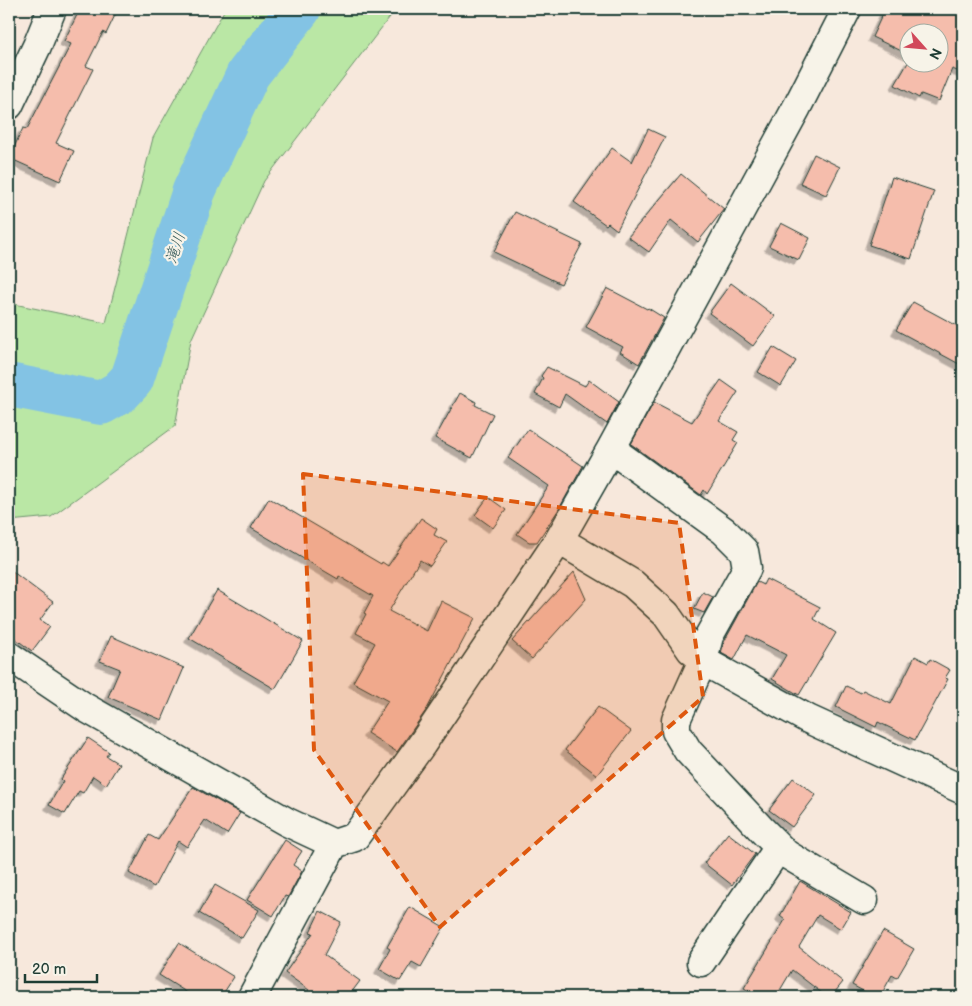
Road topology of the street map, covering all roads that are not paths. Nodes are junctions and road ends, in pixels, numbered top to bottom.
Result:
1 (52, 9) edge
2 (847, 9) edge
3 (9, 105) edge
4 (610, 449) junction
5 (559, 540) junction
6 (9, 656) edge
7 (703, 660) junction
8 (963, 790) edge
9 (334, 844) junction
10 (779, 847) junction
11 (864, 900) dead end
12 (701, 962) dead end
13 (252, 997) edge

1 - 3 main road
2 - 4 main road
4 - 5 main road
4 - 7 main road
5 - 7 main road
5 - 9 main road
6 - 9 main road
7 - 8 main road
7 - 10 main road
9 - 13 main road
10 - 11 main road
10 - 12 main road

